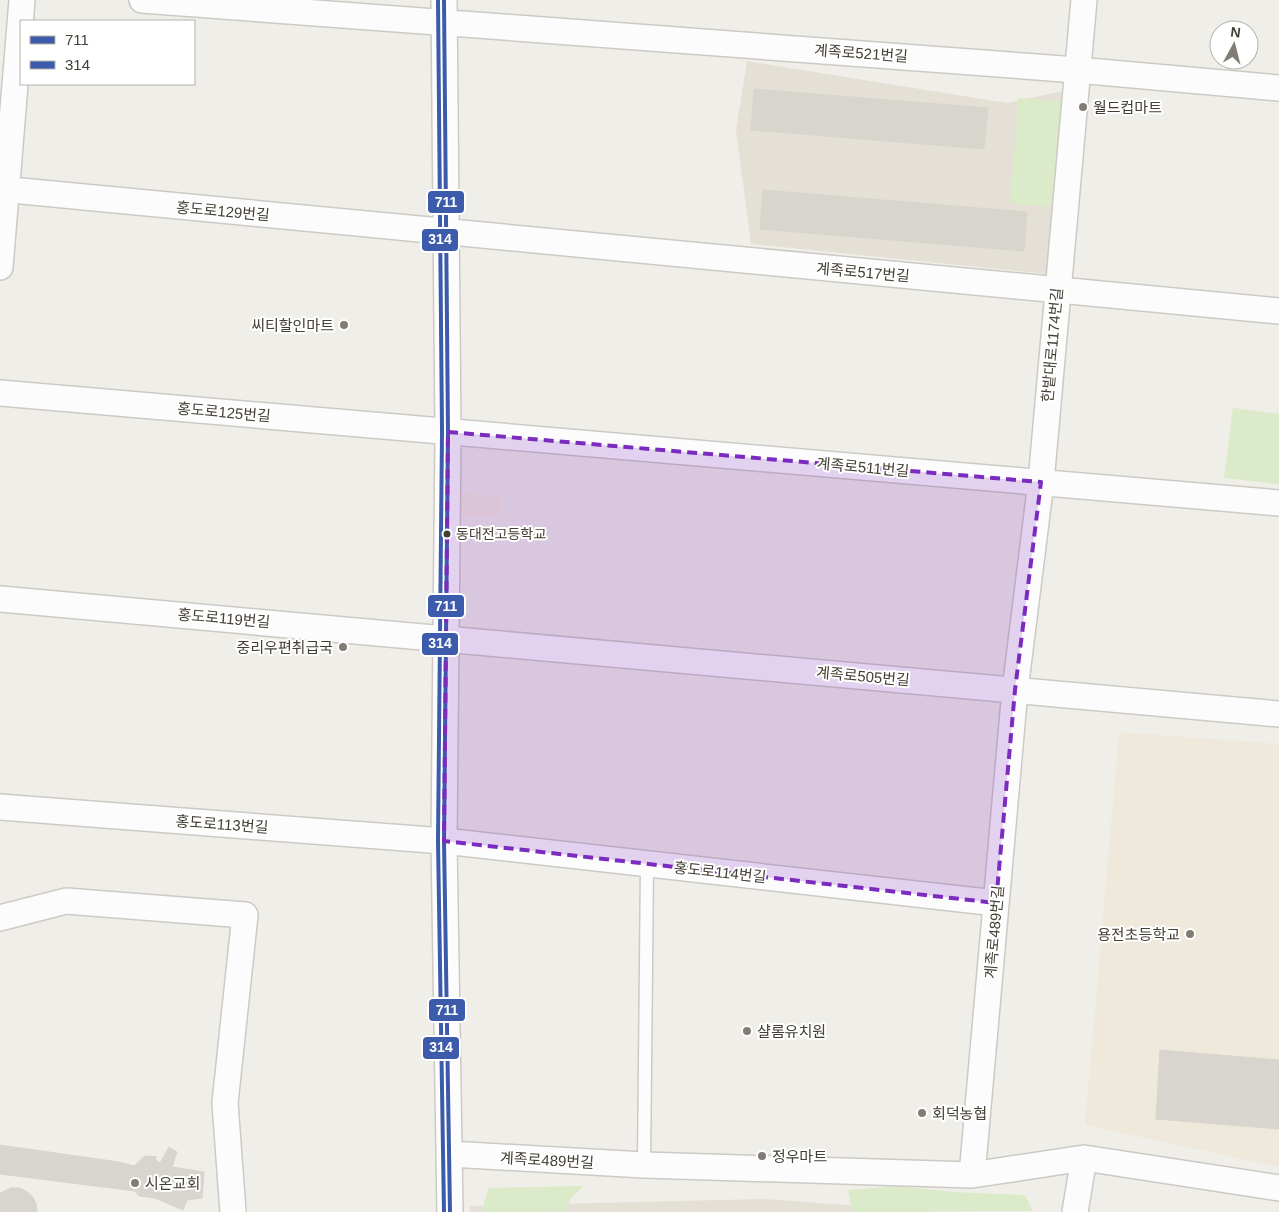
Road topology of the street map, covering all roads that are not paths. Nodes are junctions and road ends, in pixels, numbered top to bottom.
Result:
1 (22, 0) edge
2 (142, 0) edge
3 (1084, 0) edge
4 (443, 11) edge
5 (20, 20) edge
6 (20, 21) edge
7 (1077, 70) junction
8 (1279, 88) edge
9 (4, 190) edge
10 (447, 232) junction
11 (0, 267) edge
12 (1057, 290) junction
13 (1279, 311) edge
14 (0, 393) edge
15 (448, 432) junction
16 (1041, 482) junction
17 (1279, 503) edge
18 (0, 598) edge
19 (447, 638) junction
20 (1015, 690) junction
21 (1279, 714) edge
22 (0, 807) edge
23 (444, 840) junction
24 (647, 864) junction
25 (996, 904) junction
26 (0, 918) edge
27 (450, 1154) junction
28 (1084, 1158) junction
29 (644, 1165) junction
30 (972, 1175) junction
31 (1279, 1188) edge
32 (233, 1212) edge
33 (450, 1212) edge
34 (1075, 1212) edge

1 - 5 street
2 - 4 street, 계족로521번길
3 - 7 street, 한밭대로1174번길
4 - 7 street, 계족로521번길
4 - 10 street
6 - 9 street
7 - 8 street, 계족로521번길
7 - 12 street, 한밭대로1174번길
9 - 10 street, 홍도로129번길
9 - 11 street
10 - 12 street, 계족로517번길
10 - 15 street
12 - 13 street, 계족로517번길
12 - 16 street, 한밭대로1174번길
14 - 15 street, 홍도로125번길
15 - 16 street, 계족로511번길
15 - 19 street
16 - 17 street, 계족로511번길
16 - 20 street, 한밭대로1174번길
18 - 19 street, 홍도로119번길
19 - 20 street, 계족로505번길
19 - 23 street
20 - 21 street, 계족로505번길
20 - 25 street, 계족로489번길
22 - 23 street, 홍도로113번길
23 - 24 street, 홍도로114번길
23 - 27 street
24 - 25 street, 홍도로114번길
24 - 29 lane
25 - 30 street, 계족로489번길
26 - 32 street
27 - 29 street, 계족로489번길
27 - 33 street
28 - 30 street, 계족로489번길
28 - 31 street, 계족로489번길
28 - 34 street
29 - 30 street, 계족로489번길

